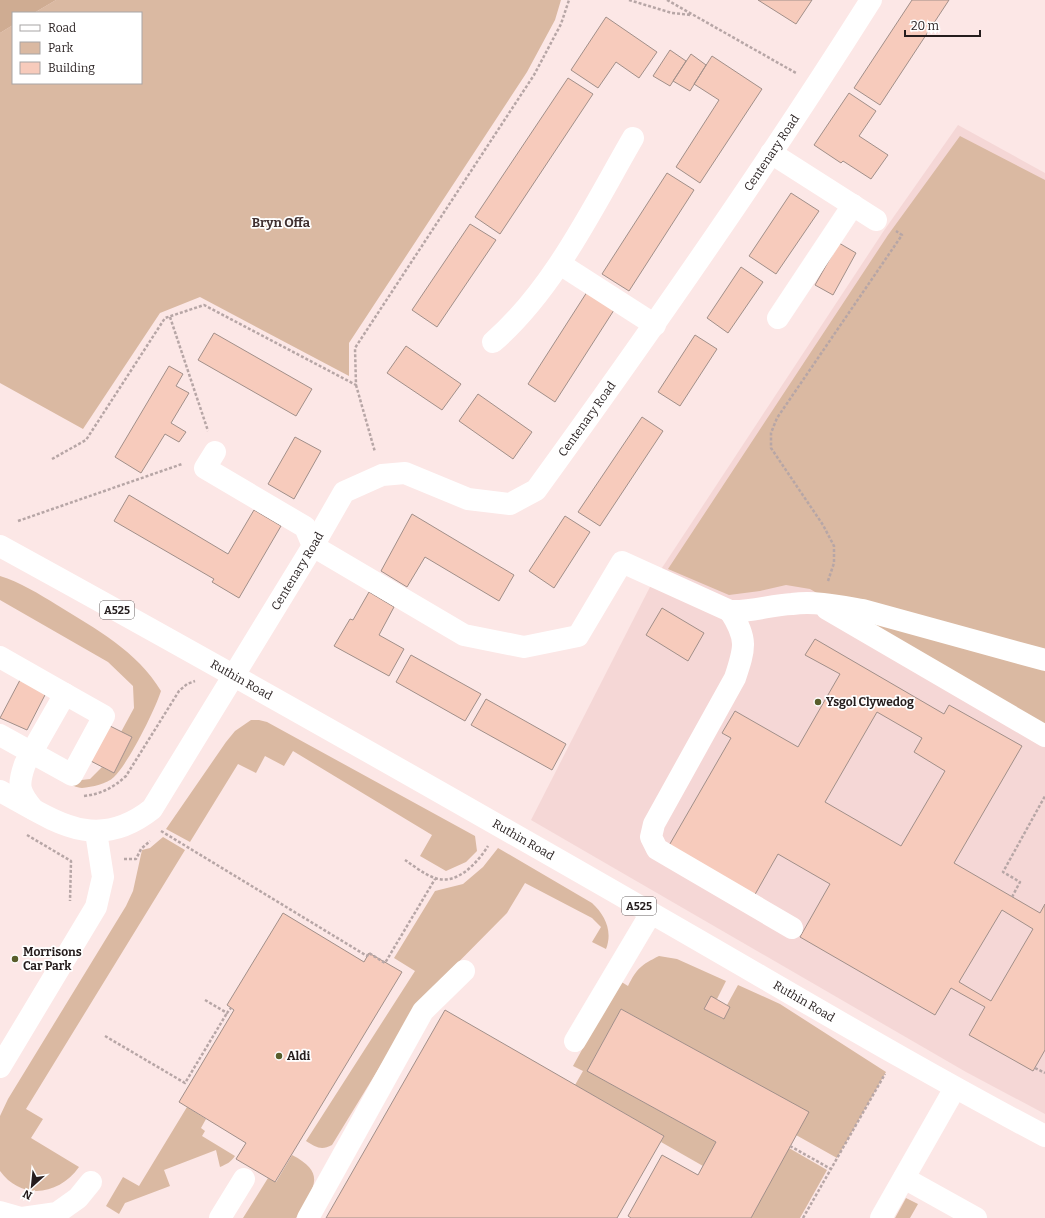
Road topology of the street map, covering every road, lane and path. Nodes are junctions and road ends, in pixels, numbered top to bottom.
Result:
1 (569, 0) edge
2 (629, 0) edge
3 (667, 0) edge
4 (871, 0) edge
5 (694, 15) junction
6 (817, 86) junction
7 (633, 138) dead end
8 (771, 153) junction
9 (852, 205) junction
10 (876, 220) joint
11 (560, 264) junction
12 (170, 317) junction
13 (778, 318) dead end
14 (655, 325) junction
15 (494, 342) dead end
16 (356, 385) junction
17 (52, 459) dead end
18 (210, 460) junction
19 (382, 475) junction
20 (18, 521) dead end
21 (0, 546) edge
22 (314, 546) junction
23 (818, 604) junction
24 (730, 611) junction
25 (0, 657) edge
26 (1045, 660) edge
27 (233, 675) junction
28 (65, 694) junction
29 (0, 735) edge
30 (1045, 736) edge
31 (32, 753) junction
32 (0, 792) edge
33 (1045, 796) edge
34 (33, 809) junction
35 (500, 827) junction
36 (96, 832) junction
37 (162, 832) dead end
38 (405, 860) dead end
39 (435, 879) junction
40 (1012, 897) dead end
41 (650, 913) junction
42 (792, 928) dead end
43 (464, 971) dead end
44 (205, 1000) dead end
45 (231, 1008) dead end
46 (227, 1013) junction
47 (105, 1036) dead end
48 (575, 1041) dead end
49 (896, 1054) junction
50 (0, 1067) edge
51 (1035, 1068) dead end
52 (1045, 1073) edge
53 (954, 1088) junction
54 (1045, 1136) edge
55 (790, 1146) dead end
56 (831, 1169) junction
57 (904, 1178) junction
58 (244, 1179) dead end
59 (91, 1182) dead end
60 (0, 1212) edge
61 (61, 1216) edge
62 (22, 1218) edge
63 (220, 1218) edge
64 (308, 1218) edge
65 (803, 1218) edge
66 (881, 1218) edge
67 (976, 1218) edge

1 - 16 path
2 - 5 path
3 - 5 path
4 - 6 main road, Centenary Road
5 - 6 path
6 - 8 main road, Centenary Road
7 - 11 main road
8 - 9 main road
8 - 14 main road, Centenary Road
9 - 10 main road
9 - 13 main road
10 - 23 path
11 - 14 main road
11 - 15 main road
12 - 16 path
12 - 17 path
12 - 18 path
14 - 19 main road, Centenary Road
16 - 19 path
18 - 20 path
18 - 22 main road
19 - 22 main road, Centenary Road
21 - 27 main road, Ruthin Road / A525
22 - 24 main road
22 - 27 main road, Centenary Road
23 - 24 main road
23 - 26 main road
23 - 30 main road
24 - 42 main road
25 - 28 main road
27 - 35 main road, Ruthin Road / A525
27 - 36 main road, Centenary Road
28 - 31 main road
28 - 31 main road
29 - 31 main road
31 - 34 main road
32 - 34 main road
33 - 40 path
34 - 36 main road
35 - 39 path
35 - 41 main road, Ruthin Road / A525
36 - 50 main road
37 - 39 path
38 - 39 path
41 - 48 main road
41 - 49 main road, Ruthin Road / A525
43 - 64 main road
44 - 46 path
45 - 46 path
46 - 47 path
49 - 53 main road, Ruthin Road / A525
49 - 56 path
51 - 52 path
53 - 54 main road, Ruthin Road / A525
53 - 57 main road
55 - 56 path
56 - 65 path
57 - 66 main road
57 - 67 main road
58 - 63 main road
59 - 61 main road
60 - 62 main road
61 - 62 main road

